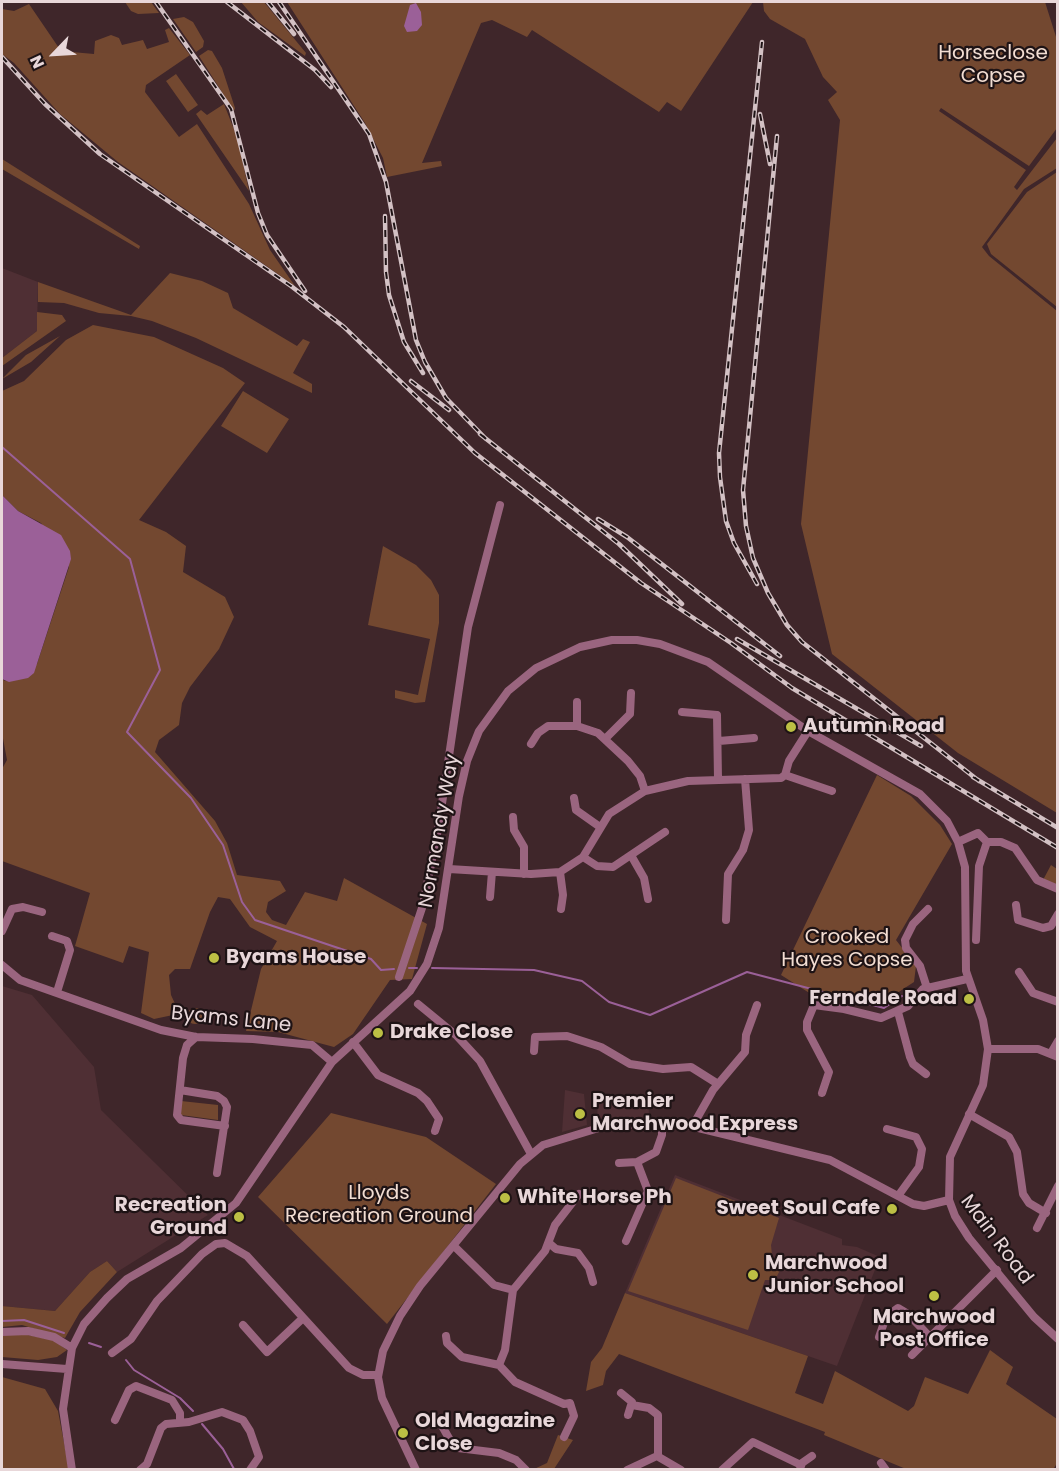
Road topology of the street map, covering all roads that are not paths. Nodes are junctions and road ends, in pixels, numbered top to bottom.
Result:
1 (500, 505) dead end
2 (631, 693) dead end
3 (577, 702) dead end
4 (682, 712) dead end
5 (577, 726) junction
6 (808, 731) junction
7 (606, 738) junction
8 (754, 738) dead end
9 (719, 741) junction
10 (531, 744) dead end
11 (785, 775) junction
12 (718, 779) junction
13 (744, 779) junction
14 (645, 791) junction
15 (832, 791) dead end
16 (573, 798) dead end
17 (513, 817) dead end
18 (600, 826) junction
19 (665, 832) dead end
20 (958, 842) junction
21 (987, 842) junction
22 (583, 857) junction
23 (632, 857) junction
24 (449, 869) junction
25 (492, 872) junction
26 (560, 872) junction
27 (524, 873) junction
28 (1058, 889) edge
29 (490, 897) dead end
30 (648, 899) dead end
31 (1016, 905) dead end
32 (561, 909) dead end
33 (928, 909) dead end
34 (42, 912) dead end
35 (1058, 914) edge
36 (726, 920) dead end
37 (2, 931) edge
38 (52, 936) dead end
39 (976, 940) dead end
40 (2, 965) edge
41 (1019, 972) dead end
42 (399, 977) dead end
43 (967, 979) junction
44 (927, 988) junction
45 (57, 992) junction
46 (1058, 1002) edge
47 (418, 1004) dead end
48 (757, 1005) dead end
49 (898, 1012) junction
50 (196, 1037) junction
51 (1058, 1041) edge
52 (353, 1042) junction
53 (988, 1049) junction
54 (534, 1051) dead end
55 (1054, 1055) edge
56 (332, 1062) junction
57 (926, 1074) dead end
58 (718, 1084) junction
59 (180, 1090) junction
60 (822, 1093) dead end
61 (969, 1114) junction
62 (662, 1123) junction
63 (225, 1126) junction
64 (692, 1126) junction
65 (887, 1129) dead end
66 (435, 1131) dead end
67 (531, 1154) junction
68 (637, 1162) junction
69 (619, 1163) dead end
70 (217, 1173) dead end
71 (1058, 1186) edge
72 (579, 1194) dead end
73 (898, 1196) junction
74 (949, 1200) junction
75 (1046, 1213) junction
76 (1037, 1228) dead end
77 (626, 1241) dead end
78 (549, 1243) junction
79 (454, 1246) junction
80 (997, 1270) junction
81 (593, 1282) dead end
82 (513, 1290) junction
83 (303, 1318) junction
84 (243, 1325) dead end
85 (2, 1332) edge
86 (1056, 1335) edge
87 (446, 1336) dead end
88 (879, 1337) dead end
89 (930, 1337) junction
90 (72, 1348) junction
91 (112, 1353) dead end
92 (912, 1355) dead end
93 (2, 1364) edge
94 (499, 1365) junction
95 (67, 1369) junction
96 (378, 1375) junction
97 (621, 1393) dead end
98 (632, 1405) junction
99 (628, 1415) dead end
100 (438, 1419) dead end
101 (115, 1420) dead end
102 (180, 1421) junction
103 (753, 1432) dead end
104 (564, 1437) dead end
105 (750, 1443) junction
106 (658, 1456) junction
107 (812, 1456) dead end
108 (800, 1467) edge
109 (72, 1470) edge
110 (140, 1470) edge
111 (250, 1470) edge
112 (416, 1470) edge
113 (526, 1470) edge
114 (627, 1470) edge
115 (681, 1470) edge
116 (722, 1470) edge

1 - 42 street
2 - 7 street
3 - 5 street
4 - 9 street
5 - 7 street
5 - 10 street
6 - 11 street
6 - 20 street, Normandy Way
6 - 24 street, Normandy Way
7 - 14 street
8 - 9 street
9 - 12 street
11 - 13 street
11 - 15 street
12 - 13 street
12 - 14 street
13 - 36 street
14 - 18 street
16 - 18 street
17 - 27 street
18 - 22 street
19 - 23 street
20 - 21 street
20 - 43 street, Normandy Way
21 - 28 street
21 - 39 street
22 - 23 street
22 - 26 street
23 - 30 street
24 - 25 street
24 - 52 street, Normandy Way
25 - 27 street
25 - 29 street
26 - 27 street
26 - 32 street
31 - 35 street
33 - 44 street
34 - 37 street
38 - 45 street
40 - 45 street, Byams Lane
41 - 46 street
43 - 44 street
43 - 53 street
44 - 49 street
45 - 50 street, Byams Lane
47 - 67 street
48 - 58 street
49 - 57 street
49 - 60 street
50 - 56 street, Byams Lane
50 - 59 street
51 - 55 street
52 - 56 street, Normandy Way
52 - 66 street
53 - 55 street
53 - 61 street
54 - 58 street
56 - 90 street, Normandy Way
58 - 64 street
59 - 63 street
59 - 63 street
61 - 74 street
61 - 75 street
62 - 64 street, Main Road
62 - 67 street, Main Road
62 - 68 street
63 - 70 street
64 - 73 street, Main Road
65 - 73 street
67 - 79 street, Main Road
68 - 69 street
68 - 77 street
71 - 75 street
72 - 78 street
73 - 74 street, Main Road
74 - 80 street, Main Road
75 - 76 street
78 - 81 street
78 - 82 street
79 - 82 street
79 - 96 street, Main Road
80 - 86 street, Main Road
80 - 89 street
82 - 94 street
83 - 84 street
83 - 91 street
83 - 96 street
85 - 90 street
87 - 94 street
88 - 89 street
89 - 92 street
90 - 95 street, Normandy Way
93 - 95 street
94 - 104 street
95 - 109 street, Normandy Way
96 - 112 street, Main Road
97 - 98 street
98 - 99 street
98 - 106 street
100 - 113 street
101 - 102 street
102 - 110 street
102 - 111 street
103 - 105 street
105 - 108 street
105 - 116 street
106 - 114 street
106 - 115 street
107 - 108 street

